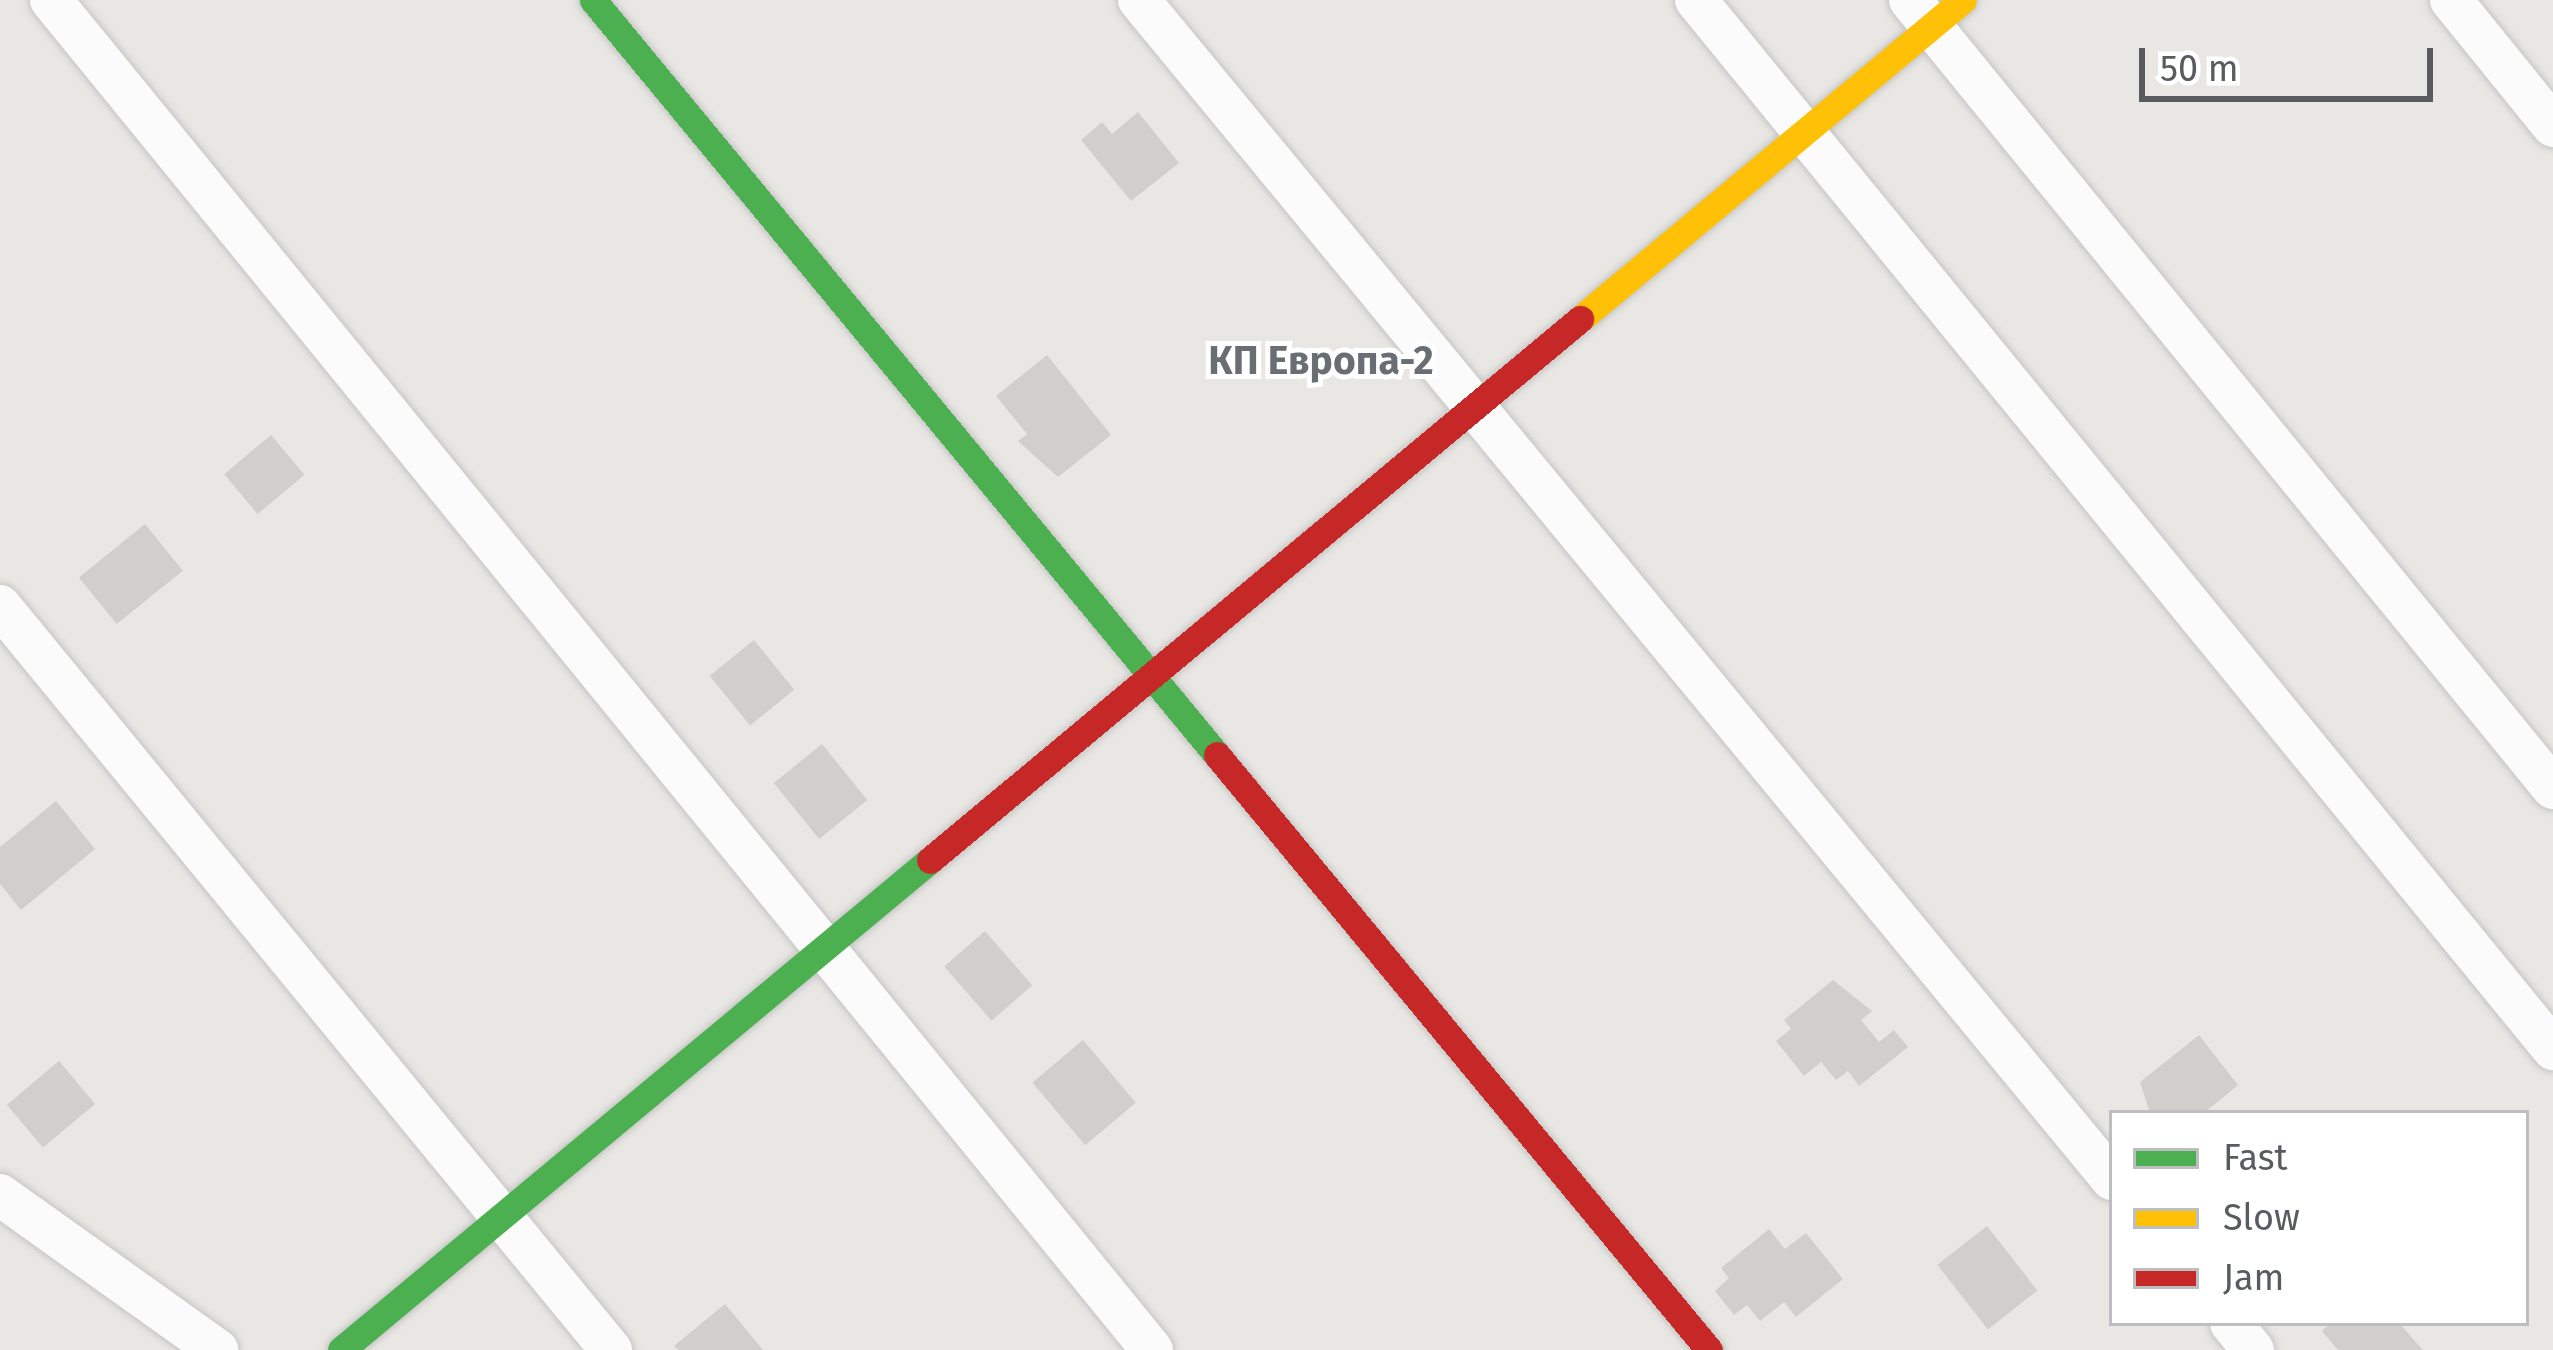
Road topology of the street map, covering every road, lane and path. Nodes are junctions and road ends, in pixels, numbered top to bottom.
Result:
1 (51, 0) edge
2 (593, 0) edge
3 (1139, 0) edge
4 (1696, 0) edge
5 (2451, 0) edge
6 (1935, 9) edge
7 (2553, 125) edge
8 (1800, 135) junction
9 (1474, 408) junction
10 (0, 606) edge
11 (1157, 679) junction
12 (2553, 788) edge
13 (823, 951) junction
14 (2553, 1049) edge
15 (2109, 1175) edge
16 (0, 1195) edge
17 (501, 1214) junction
18 (2233, 1326) edge
19 (217, 1350) edge
20 (341, 1350) edge
21 (611, 1350) edge
22 (1152, 1350) edge
23 (1709, 1350) edge
24 (2253, 1350) edge

1 - 13 street
2 - 11 street
3 - 9 street
4 - 8 street
5 - 7 street
6 - 8 street
6 - 12 street
8 - 9 street
8 - 14 street
9 - 11 street
9 - 15 street
10 - 17 street
11 - 13 street
11 - 23 street
13 - 17 street
13 - 22 street
16 - 19 street
17 - 20 street
17 - 21 street
18 - 24 street

